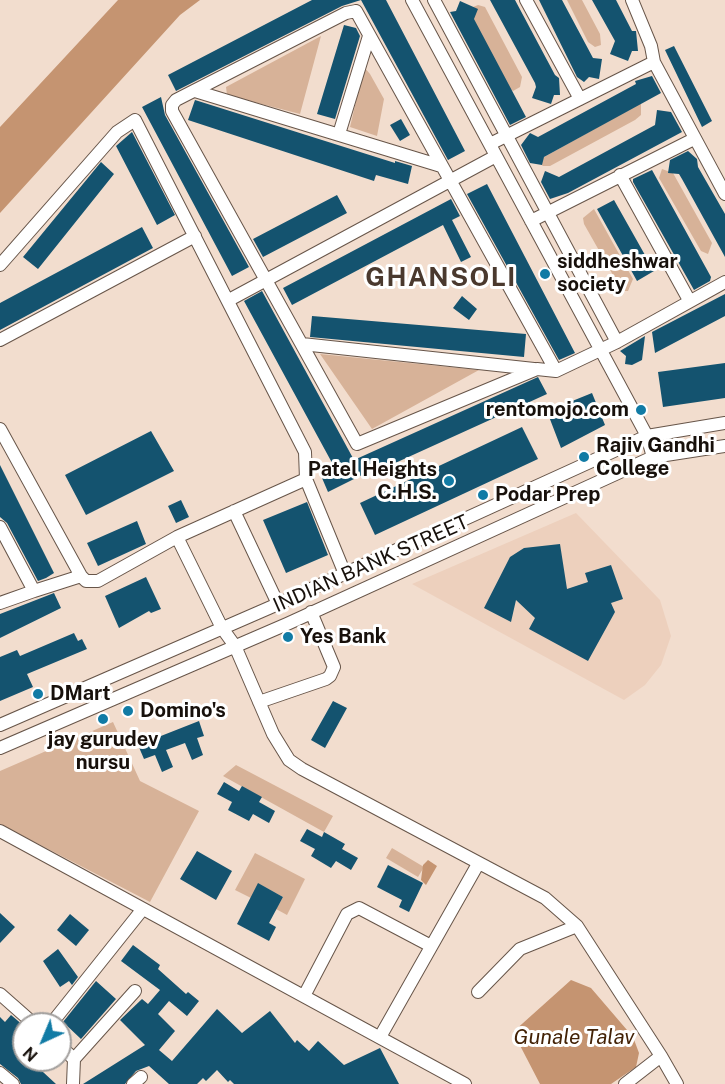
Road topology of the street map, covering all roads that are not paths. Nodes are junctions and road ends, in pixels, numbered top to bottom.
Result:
1 (412, 0) edge
2 (526, 0) edge
3 (632, 0) edge
4 (436, 1) edge
5 (353, 5) edge
6 (418, 12) junction
7 (369, 36) junction
8 (654, 62) junction
9 (195, 91) junction
10 (580, 99) junction
11 (339, 134) junction
12 (508, 135) junction
13 (694, 139) junction
14 (493, 150) junction
15 (441, 166) junction
16 (620, 176) junction
17 (450, 180) junction
18 (725, 194) edge
19 (549, 213) junction
20 (531, 221) junction
21 (195, 236) junction
22 (0, 265) edge
23 (267, 280) junction
24 (725, 282) edge
25 (229, 300) junction
26 (689, 300) junction
27 (0, 340) edge
28 (617, 342) junction
29 (302, 344) junction
30 (601, 350) junction
31 (537, 369) junction
32 (556, 371) junction
33 (725, 423) edge
34 (0, 429) edge
35 (647, 436) junction
36 (725, 446) edge
37 (653, 457) junction
38 (306, 479) junction
39 (234, 512) junction
40 (0, 527) edge
41 (177, 537) junction
42 (345, 574) junction
43 (81, 576) junction
44 (34, 591) junction
45 (0, 603) edge
46 (278, 604) junction
47 (312, 612) junction
48 (222, 628) junction
49 (235, 646) junction
50 (259, 702) junction
51 (0, 725) edge
52 (0, 748) edge
53 (0, 831) edge
54 (478, 864) junction
55 (142, 910) junction
56 (577, 926) junction
57 (431, 946) junction
58 (135, 991) dead end
59 (478, 992) dead end
60 (0, 994) edge
61 (304, 996) junction
62 (20, 1012) edge
63 (61, 1012) edge
64 (380, 1037) junction
65 (661, 1056) junction
66 (74, 1059) joint
67 (0, 1073) edge
68 (14, 1084) edge
69 (73, 1084) edge
70 (465, 1084) edge
71 (625, 1084) edge
72 (677, 1084) edge

1 - 6 street
2 - 10 street
3 - 8 street
4 - 6 street
4 - 12 street
5 - 7 street
5 - 9 street
6 - 14 street
7 - 11 street
7 - 15 street
8 - 10 street
8 - 13 street
9 - 11 street
9 - 23 street
10 - 12 street
11 - 15 street
12 - 14 street
12 - 19 street
13 - 16 street
13 - 18 street
14 - 17 street
14 - 20 street
15 - 17 street
16 - 19 street
16 - 26 street
17 - 23 street
17 - 32 street
19 - 20 street
19 - 28 street
20 - 30 street
21 - 22 street
21 - 25 street
21 - 27 street
23 - 25 street
23 - 29 street
24 - 26 street
25 - 38 street
26 - 28 street
28 - 30 street
29 - 31 street
29 - 31 street
30 - 32 street
30 - 35 street
31 - 32 street
33 - 35 street, INDIAN BANK STREET
34 - 43 street
35 - 37 street
35 - 42 street, INDIAN BANK STREET
36 - 37 street, INDIAN BANK STREET
37 - 47 street, INDIAN BANK STREET
38 - 39 street
38 - 42 street
39 - 41 street
39 - 46 street
40 - 44 street
41 - 43 street
41 - 48 street
42 - 46 street, INDIAN BANK STREET
43 - 44 street
44 - 45 street
46 - 48 street, INDIAN BANK STREET
47 - 49 street, INDIAN BANK STREET
47 - 50 street
48 - 49 street
48 - 51 street, INDIAN BANK STREET
49 - 50 street
49 - 52 street, INDIAN BANK STREET
50 - 54 street
53 - 55 street
54 - 56 street
54 - 57 street
55 - 61 street
55 - 63 street
56 - 59 street
56 - 65 street
57 - 61 street
57 - 64 street
58 - 66 street
60 - 62 street
61 - 64 street
64 - 70 street
65 - 71 street
65 - 72 street
66 - 69 street
67 - 68 street

